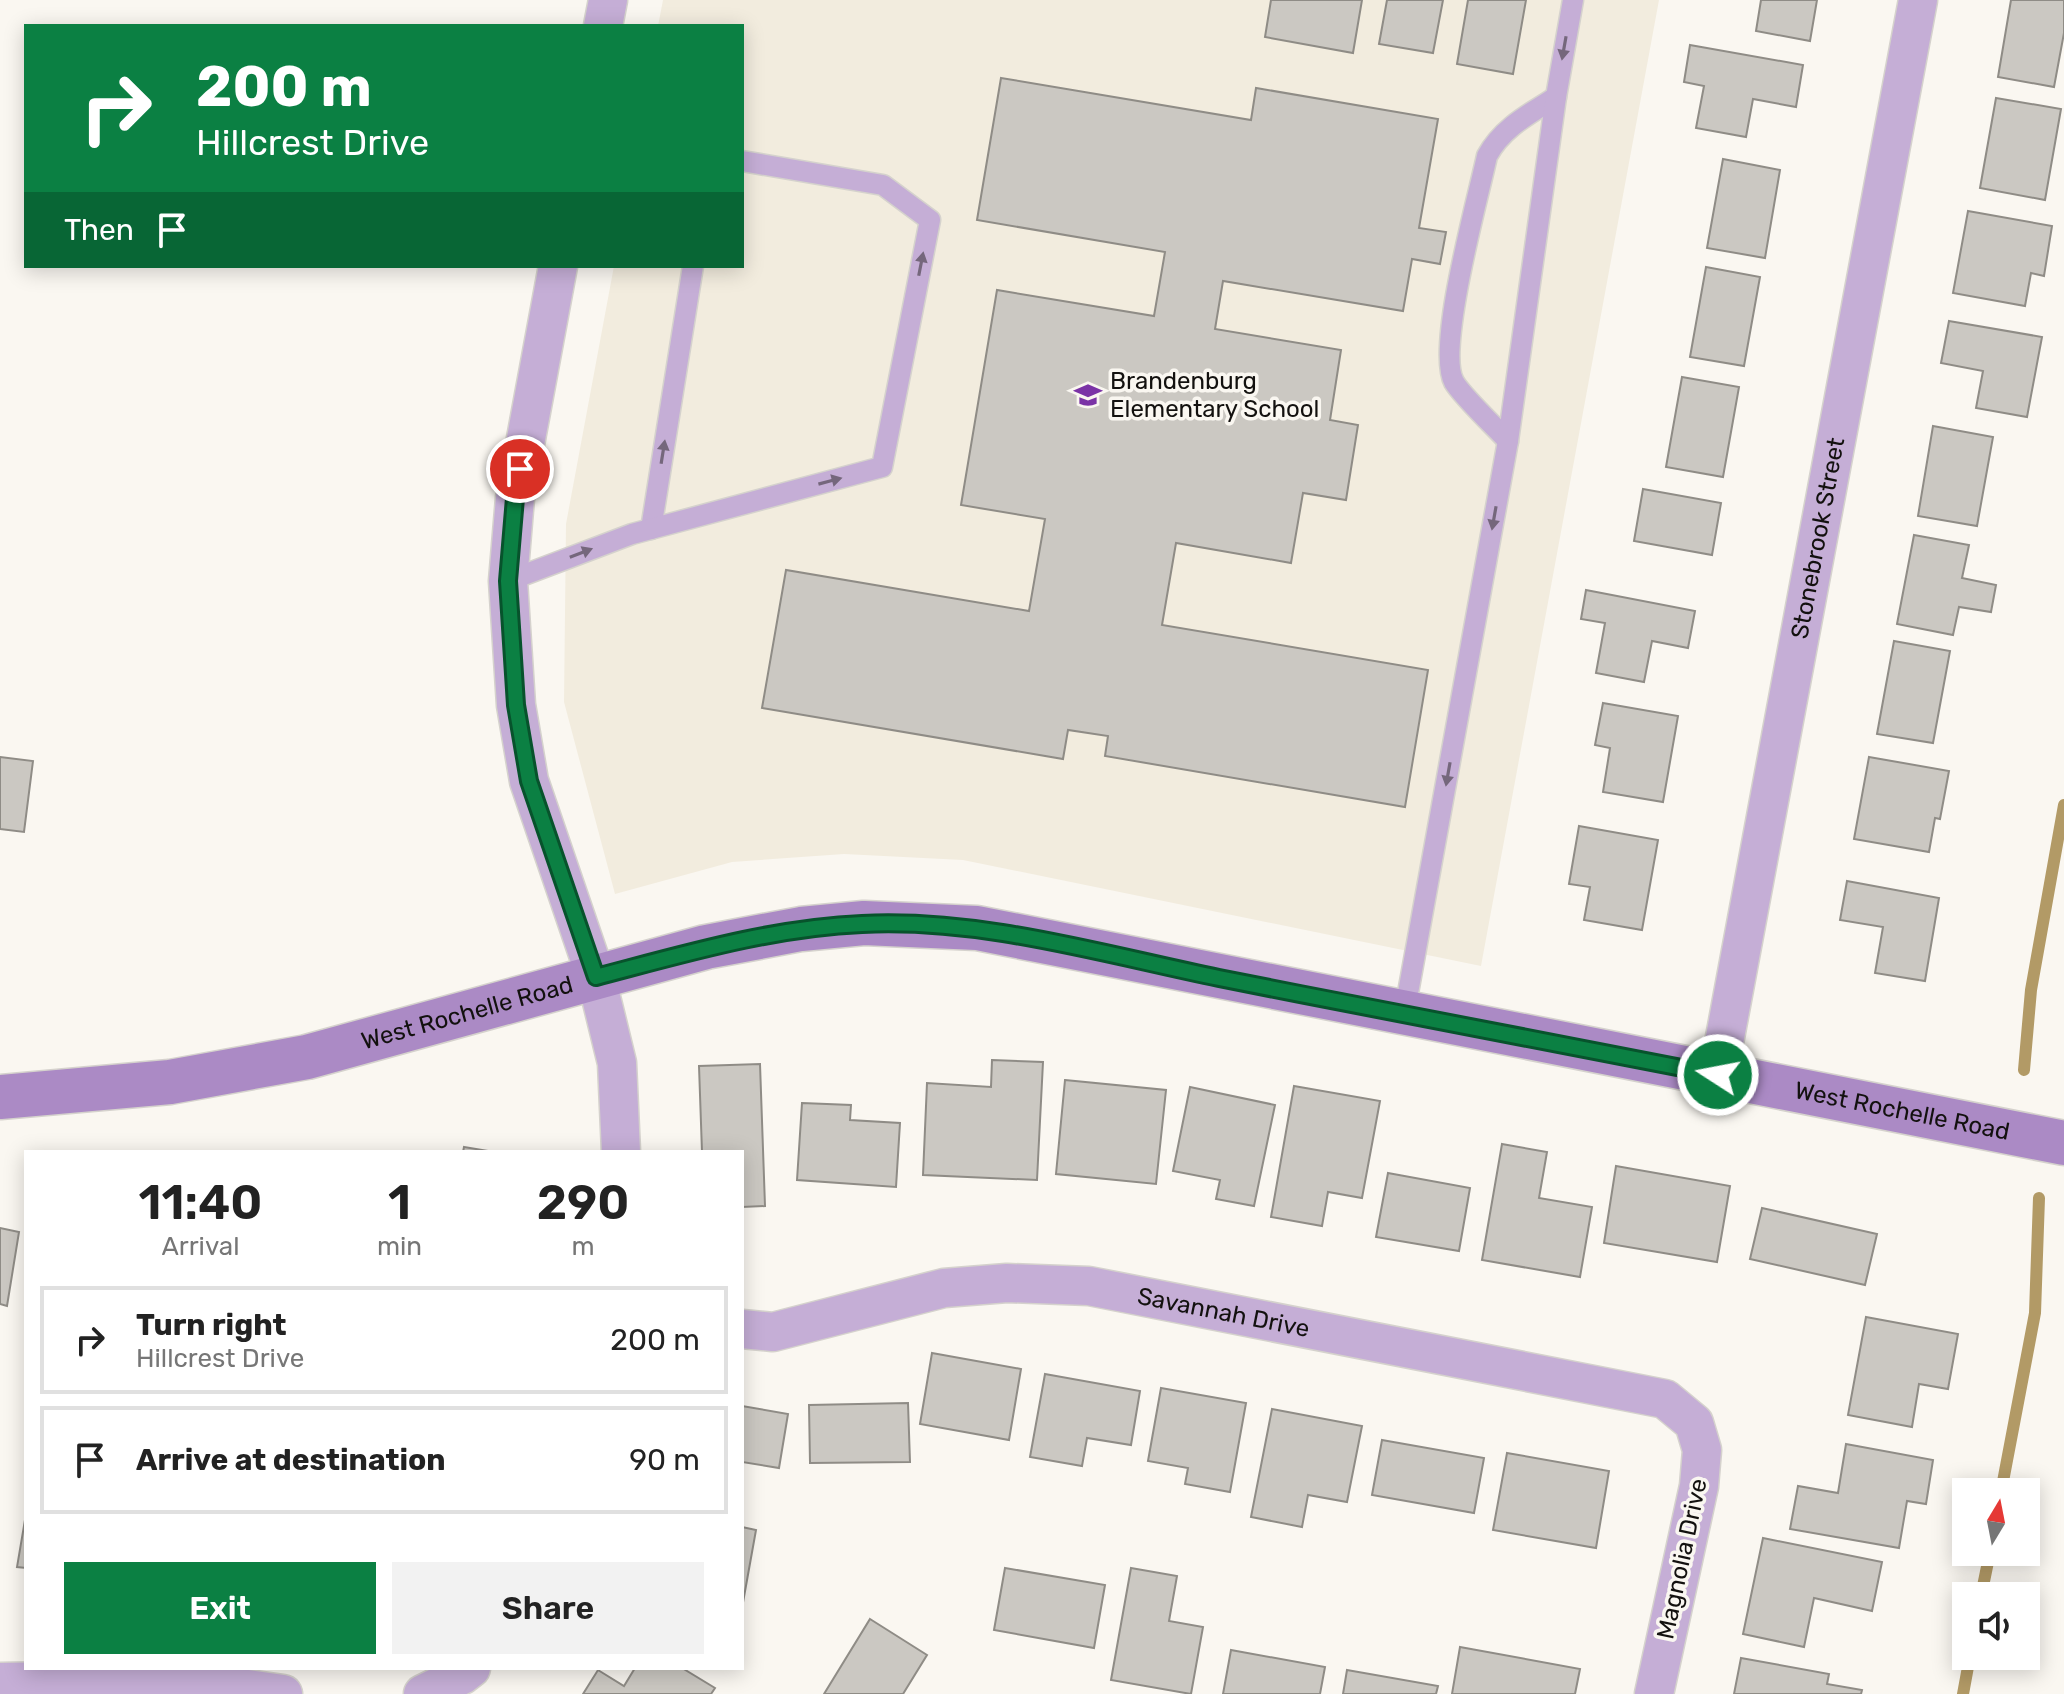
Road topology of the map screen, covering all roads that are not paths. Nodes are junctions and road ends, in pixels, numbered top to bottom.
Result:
1 (608, 0) edge
2 (1573, 0) edge
3 (1918, 0) edge
4 (603, 24) edge
5 (1556, 97) junction
6 (744, 161) edge
7 (558, 268) edge
8 (693, 268) edge
9 (1508, 441) junction
10 (651, 529) junction
11 (508, 581) junction
12 (596, 977) junction
13 (1404, 1015) junction
14 (1718, 1075) junction
15 (0, 1097) edge
16 (2064, 1143) edge
17 (621, 1150) edge
18 (744, 1329) edge
19 (1694, 1423) joint
20 (468, 1670) edge
21 (0, 1682) edge
22 (283, 1694) edge
23 (423, 1694) edge
24 (1654, 1694) edge

1 - 4 street
2 -> 5 lane
3 - 14 street, Stonebrook Street
5 - 9 lane
5 - 9 lane
10 -> 6 lane
7 - 11 street
10 -> 8 lane
9 -> 13 lane
11 -> 10 lane
11 - 12 street
12 - 13 main road, West Rochelle Road
12 - 15 main road, West Rochelle Road
12 - 17 street
13 - 14 main road, West Rochelle Road
14 - 16 main road, West Rochelle Road
18 - 19 street, Savannah Drive
19 - 24 street, Magnolia Drive
20 - 23 street
21 - 22 street

